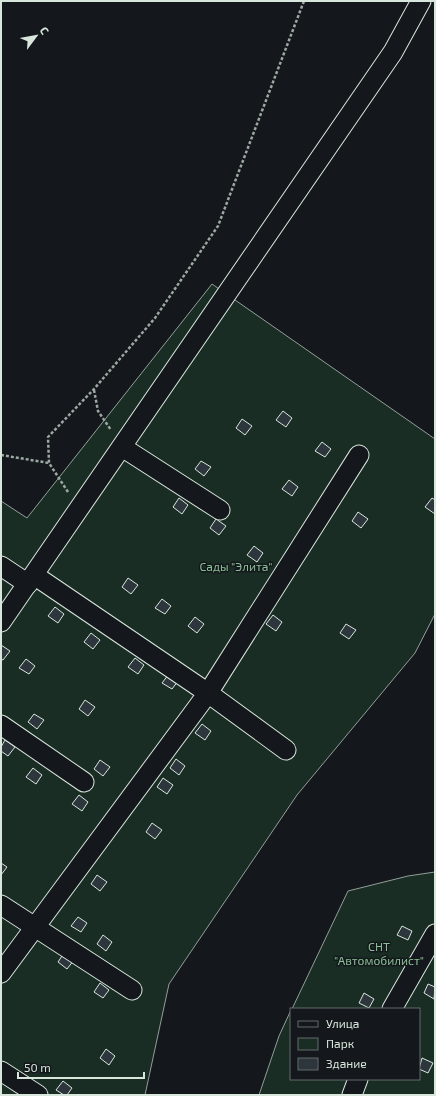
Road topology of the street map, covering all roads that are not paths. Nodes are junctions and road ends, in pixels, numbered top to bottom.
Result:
1 (421, 1) edge
2 (122, 447) junction
3 (359, 455) dead end
4 (220, 510) dead end
5 (1, 566) edge
6 (31, 579) junction
7 (1, 622) edge
8 (208, 693) junction
9 (1, 725) edge
10 (286, 750) dead end
11 (84, 782) dead end
12 (1, 905) edge
13 (34, 927) junction
14 (435, 934) edge
15 (1, 974) edge
16 (132, 990) dead end
17 (393, 1008) edge
18 (1, 1071) edge
19 (358, 1080) edge
20 (38, 1095) edge
21 (352, 1095) edge

1 - 2 street
2 - 4 street
2 - 6 street
3 - 8 street
5 - 6 street
6 - 7 street
6 - 8 street
8 - 10 street
8 - 13 street
9 - 11 street
12 - 13 street
13 - 15 street
13 - 16 street
14 - 17 street
18 - 20 street
19 - 21 street

